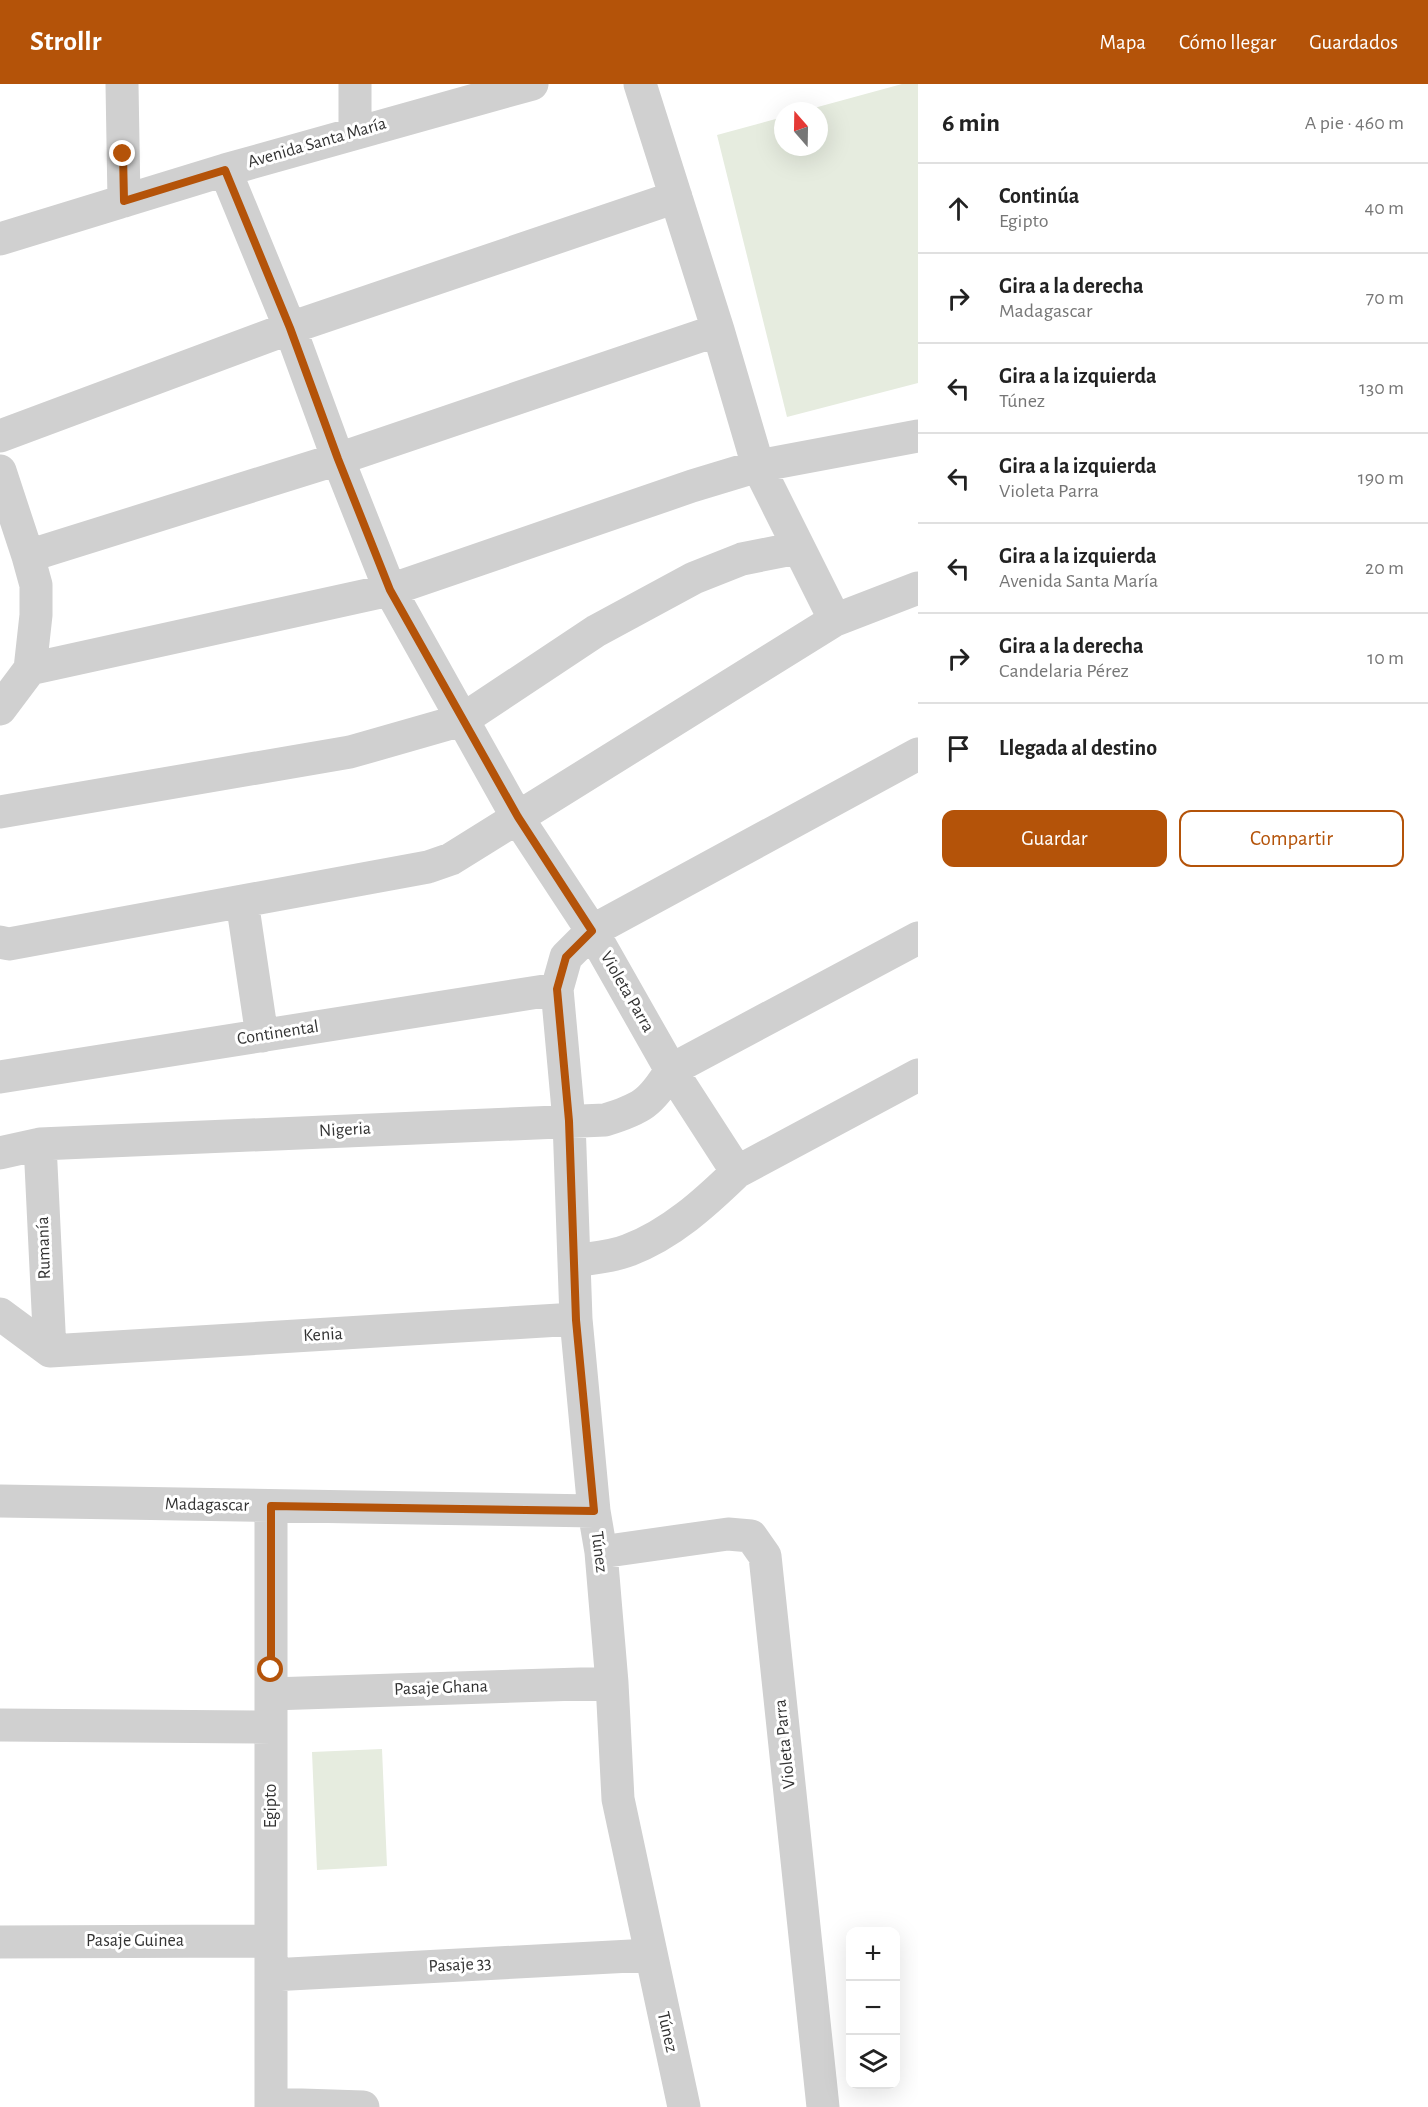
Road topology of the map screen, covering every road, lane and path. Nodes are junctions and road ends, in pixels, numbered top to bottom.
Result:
1 (122, 84) edge
2 (355, 84) edge
3 (532, 84) edge
4 (640, 84) edge
5 (355, 132) junction
6 (225, 170) junction
7 (676, 198) junction
8 (124, 201) junction
9 (0, 239) edge
10 (290, 328) junction
11 (718, 330) junction
12 (0, 436) edge
13 (918, 436) edge
14 (338, 459) junction
15 (758, 466) junction
16 (0, 471) edge
17 (797, 548) junction
18 (28, 556) junction
19 (918, 588) edge
20 (390, 590) junction
21 (835, 620) junction
22 (30, 669) junction
23 (0, 709) edge
24 (462, 720) junction
25 (918, 754) edge
26 (0, 813) edge
27 (518, 817) junction
28 (242, 901) junction
29 (592, 931) junction
30 (918, 939) edge
31 (0, 942) edge
32 (557, 989) junction
33 (262, 1036) junction
34 (671, 1070) junction
35 (918, 1075) edge
36 (0, 1077) edge
37 (569, 1121) junction
38 (40, 1144) junction
39 (0, 1152) edge
40 (737, 1172) junction
41 (574, 1261) junction
42 (0, 1314) edge
43 (576, 1320) junction
44 (60, 1351) junction
45 (0, 1502) edge
46 (271, 1506) junction
47 (594, 1511) junction
48 (601, 1552) junction
49 (612, 1683) junction
50 (271, 1694) junction
51 (0, 1725) edge
52 (271, 1727) junction
53 (271, 1941) junction
54 (0, 1942) edge
55 (650, 1955) junction
56 (270, 1975) junction
57 (271, 2106) edge
58 (363, 2107) edge
59 (684, 2107) edge
60 (823, 2107) edge

1 - 8 street
2 - 5 street
3 - 5 street, Avenida Santa María
4 - 7 street
5 - 6 street, Avenida Santa María
6 - 8 street, Avenida Santa María
6 - 10 street, Violeta Parra
7 - 10 street
7 - 11 street
8 - 9 street, Avenida Santa María
10 - 12 street
10 - 14 street, Violeta Parra
11 - 14 street
11 - 15 street
13 - 15 street
14 - 18 street
14 - 20 street, Violeta Parra
15 - 17 street
15 - 20 street
16 - 18 street
17 - 21 street
17 - 24 street
18 - 22 street
19 - 21 street
20 - 22 street
20 - 24 street, Violeta Parra
21 - 27 street
22 - 23 street
24 - 26 street
24 - 27 street, Violeta Parra
25 - 29 street, Túnez
27 - 28 street
27 - 29 street, Violeta Parra
28 - 31 street
28 - 33 street
29 - 32 street, Túnez
29 - 34 street, Violeta Parra
30 - 34 street
32 - 33 street, Continental
32 - 37 street, Túnez
33 - 36 street, Continental
34 - 37 street, Nigeria
34 - 40 street, Violeta Parra
35 - 40 street
37 - 38 street, Nigeria
37 - 41 street, Túnez
38 - 39 street, Nigeria
38 - 44 street, Rumanía
40 - 41 street
41 - 43 street, Túnez
42 - 44 street
43 - 44 street, Kenia
43 - 47 street, Túnez
45 - 46 street, Madagascar
46 - 47 street, Madagascar
46 - 50 street, Egipto
47 - 48 street, Túnez
48 - 49 street, Túnez
48 - 60 street, Violeta Parra
49 - 50 street, Pasaje Ghana
49 - 55 street, Túnez
50 - 52 street, Egipto
51 - 52 street
52 - 53 street, Egipto
53 - 54 street, Pasaje Guinea
53 - 56 street, Egipto
55 - 56 street, Pasaje 33
55 - 59 street, Túnez
56 - 57 street, Egipto
57 - 58 street

